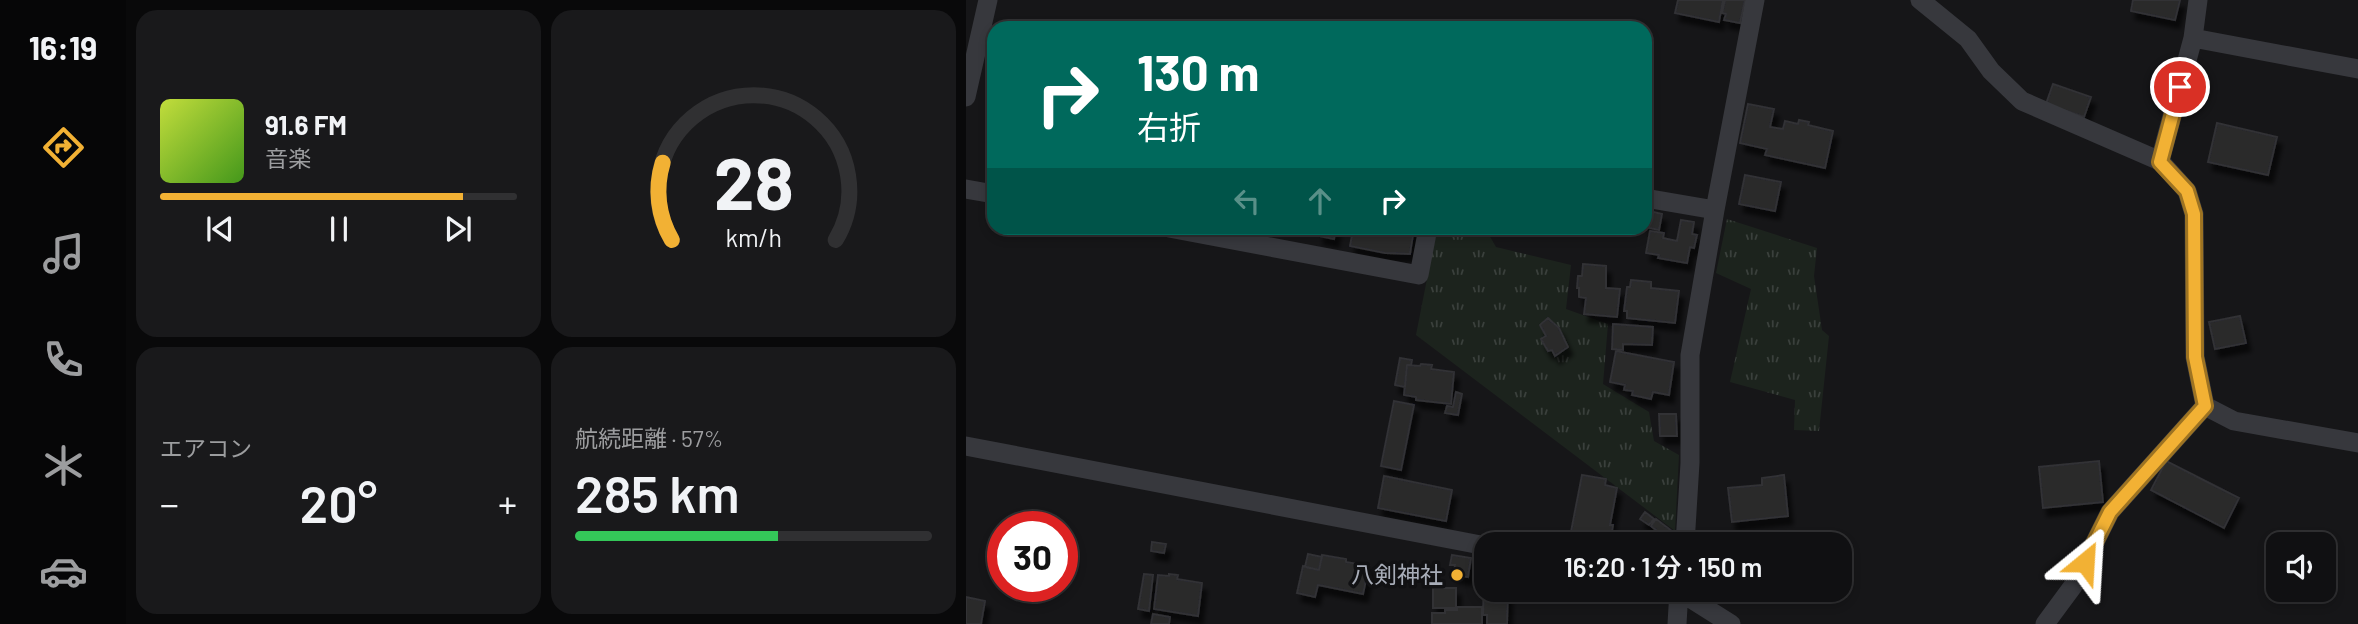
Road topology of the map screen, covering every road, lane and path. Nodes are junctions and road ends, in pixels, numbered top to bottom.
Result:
1 (988, 0) edge
2 (1755, 0) edge
3 (1920, 0) edge
4 (2197, 0) edge
5 (2193, 38) junction
6 (2358, 69) edge
7 (966, 97) edge
8 (2160, 162) junction
9 (966, 189) edge
10 (987, 193) edge
11 (1652, 199) edge
12 (1714, 210) junction
13 (1206, 235) edge
14 (1426, 235) edge
15 (2205, 406) junction
16 (2358, 443) edge
17 (966, 446) edge
18 (1686, 532) edge
19 (1474, 544) edge
20 (1678, 602) edge
21 (1697, 602) edge
22 (1677, 624) edge
23 (1731, 624) edge
24 (2045, 624) edge

1 - 7 street
2 - 12 street
3 - 8 street
4 - 5 street
5 - 6 street
5 - 8 street
8 - 15 street
9 - 10 street
11 - 12 street
12 - 18 street
13 - 14 street
15 - 16 street
15 - 24 street
17 - 19 street
20 - 22 street
21 - 23 street

